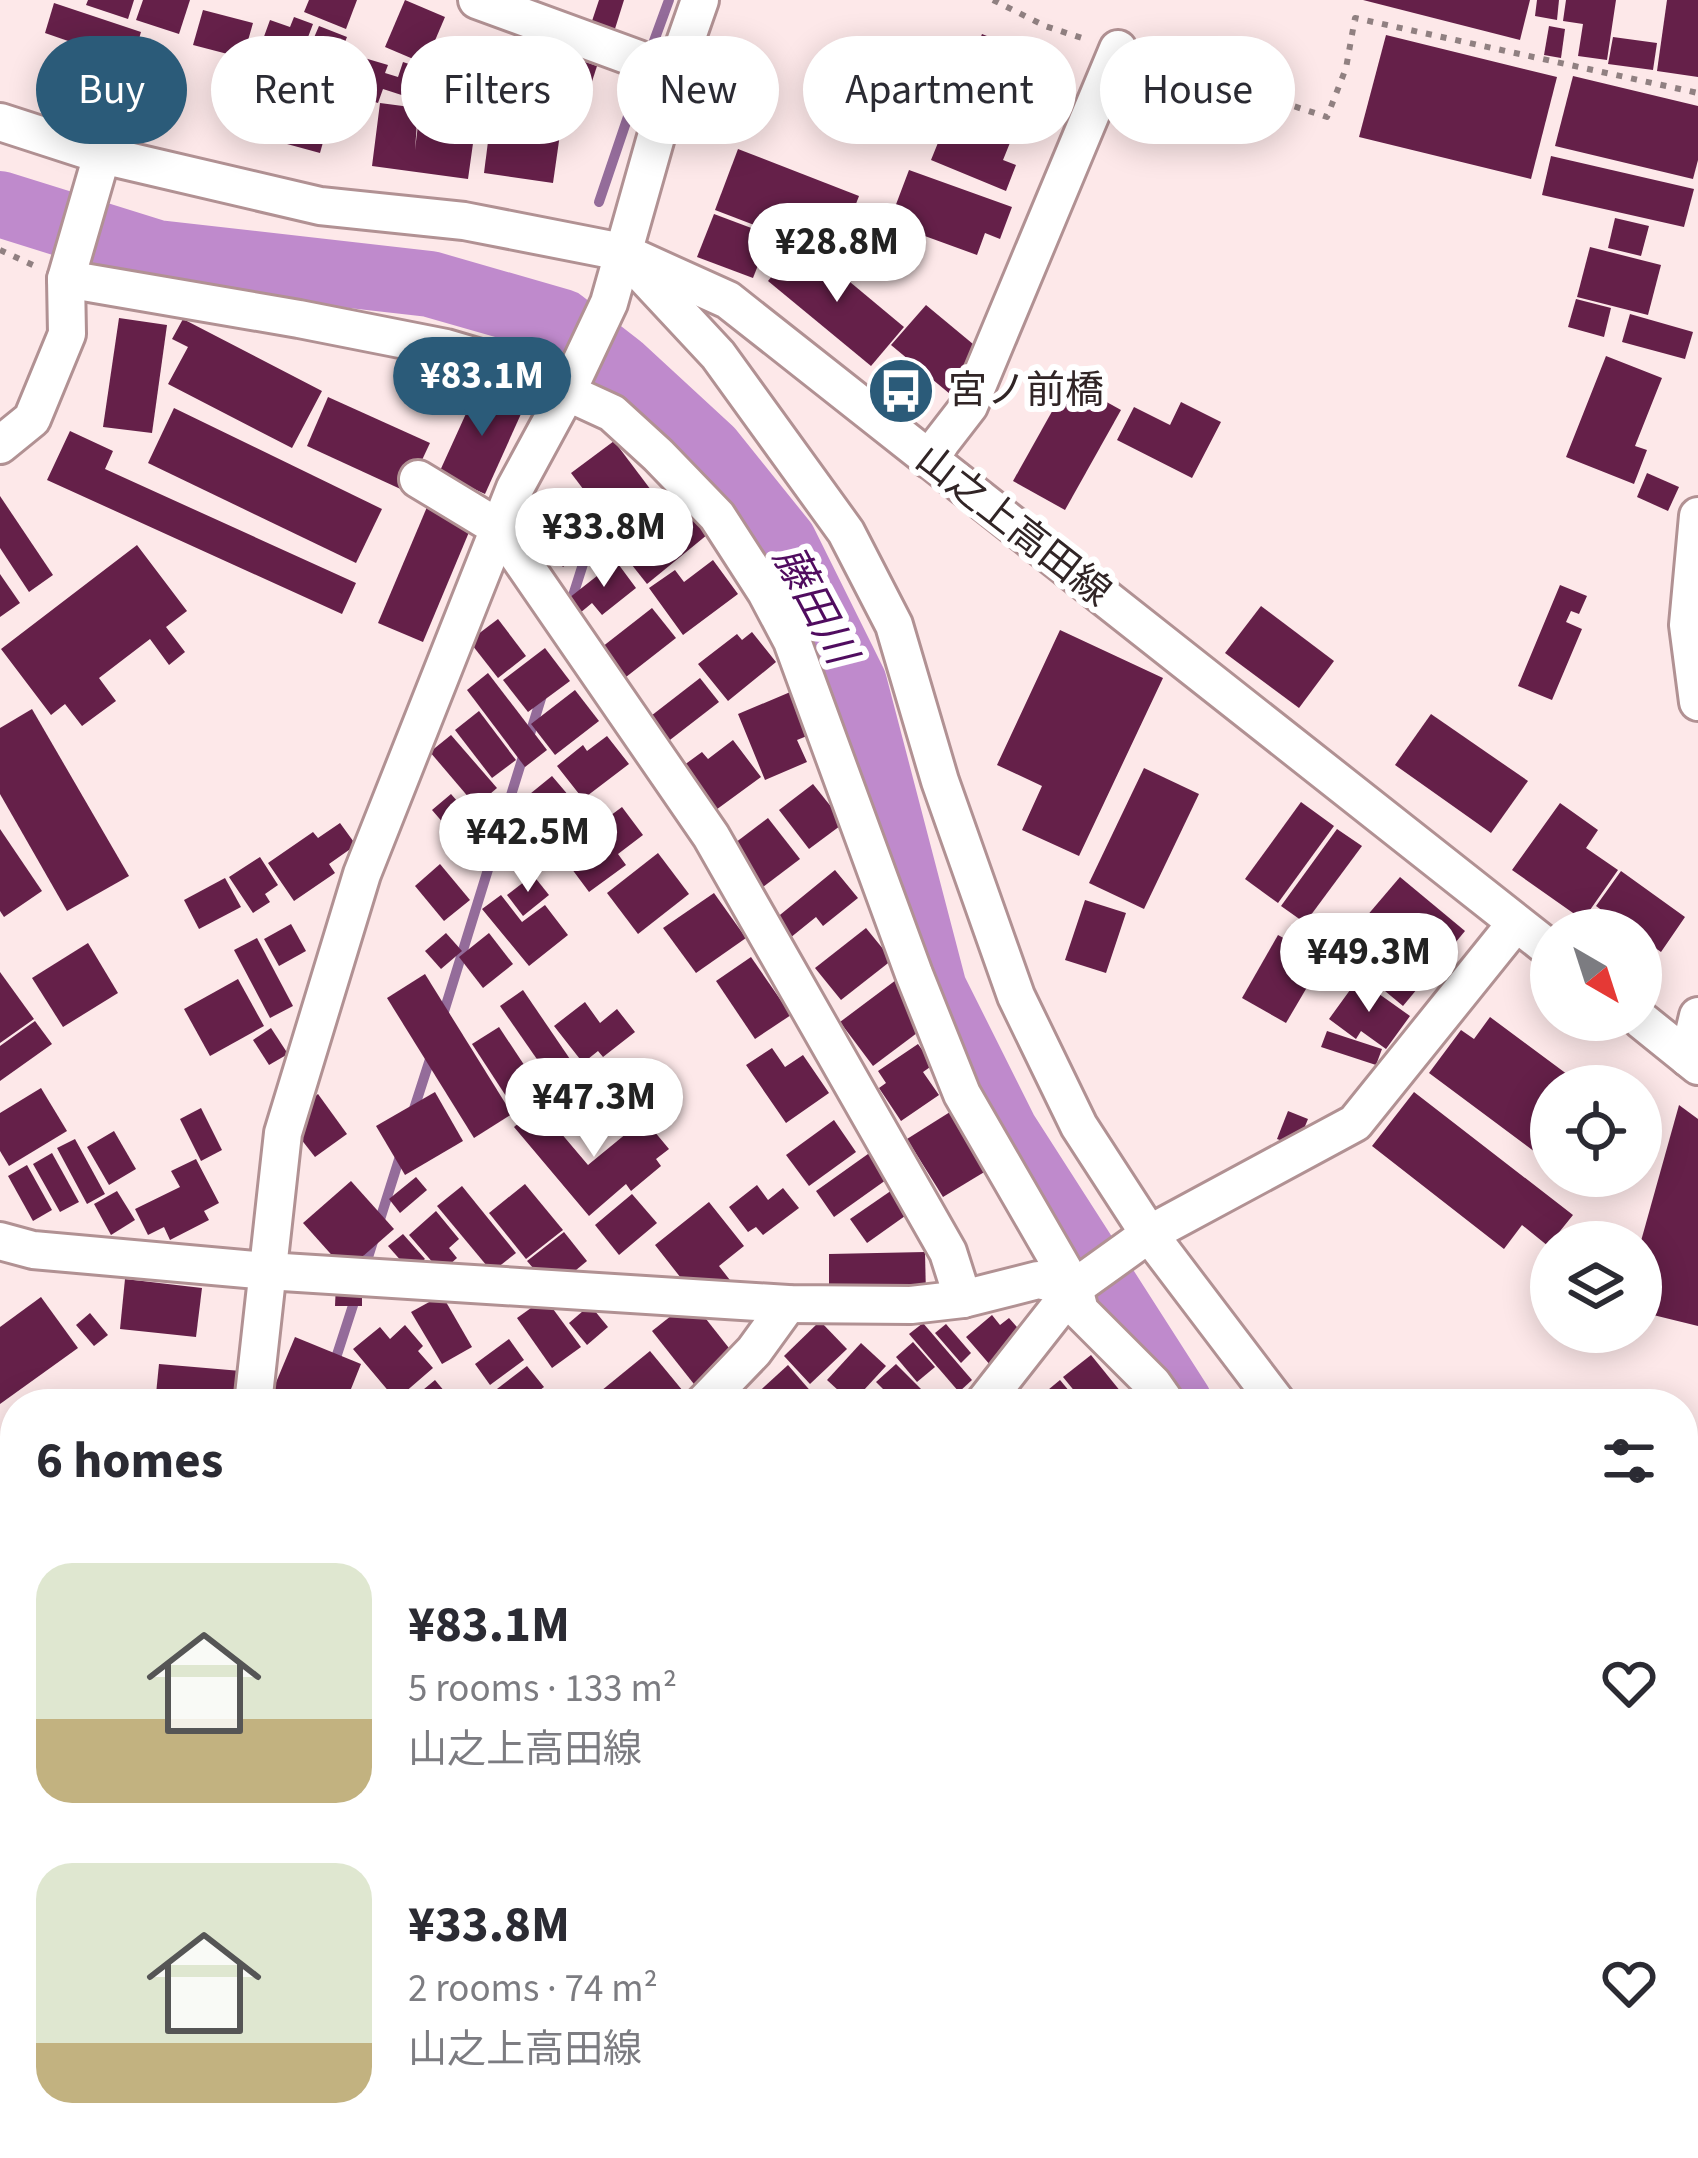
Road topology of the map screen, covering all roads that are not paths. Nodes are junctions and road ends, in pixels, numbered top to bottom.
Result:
1 (476, 0) edge
2 (700, 0) edge
3 (687, 36) edge
4 (617, 51) edge
5 (1100, 93) edge
6 (0, 122) edge
7 (653, 144) edge
8 (102, 155) junction
9 (622, 252) junction
10 (68, 273) junction
11 (568, 390) junction
12 (0, 445) edge
13 (928, 459) junction
14 (418, 479) dead end
15 (1698, 517) edge
16 (499, 528) junction
17 (1698, 702) edge
18 (1516, 923) junction
19 (1530, 934) edge
20 (1698, 1016) edge
21 (1662, 1037) edge
22 (1693, 1062) edge
23 (1149, 1234) junction
24 (0, 1241) edge
25 (267, 1271) junction
26 (1082, 1282) junction
27 (963, 1299) junction
28 (788, 1304) junction
29 (255, 1389) edge
30 (717, 1389) edge
31 (995, 1389) edge
32 (1156, 1389) edge
33 (1267, 1389) edge

1 - 4 street
2 - 3 street
5 - 13 street
6 - 8 street, 山之上高田線
7 - 9 street
8 - 9 street, 山之上高田線
8 - 10 street
9 - 11 street
9 - 13 street, 山之上高田線
9 - 23 street
10 - 11 street
10 - 12 street
11 - 16 street
11 - 26 street
13 - 18 street, 山之上高田線
14 - 16 street
15 - 17 street
16 - 25 street
16 - 27 street
18 - 19 street, 山之上高田線
18 - 23 street
20 - 22 street
21 - 22 street
23 - 26 street
23 - 33 street
24 - 25 street
25 - 28 street
25 - 29 street
26 - 27 street
26 - 31 street
26 - 32 street
27 - 28 street
28 - 30 street

